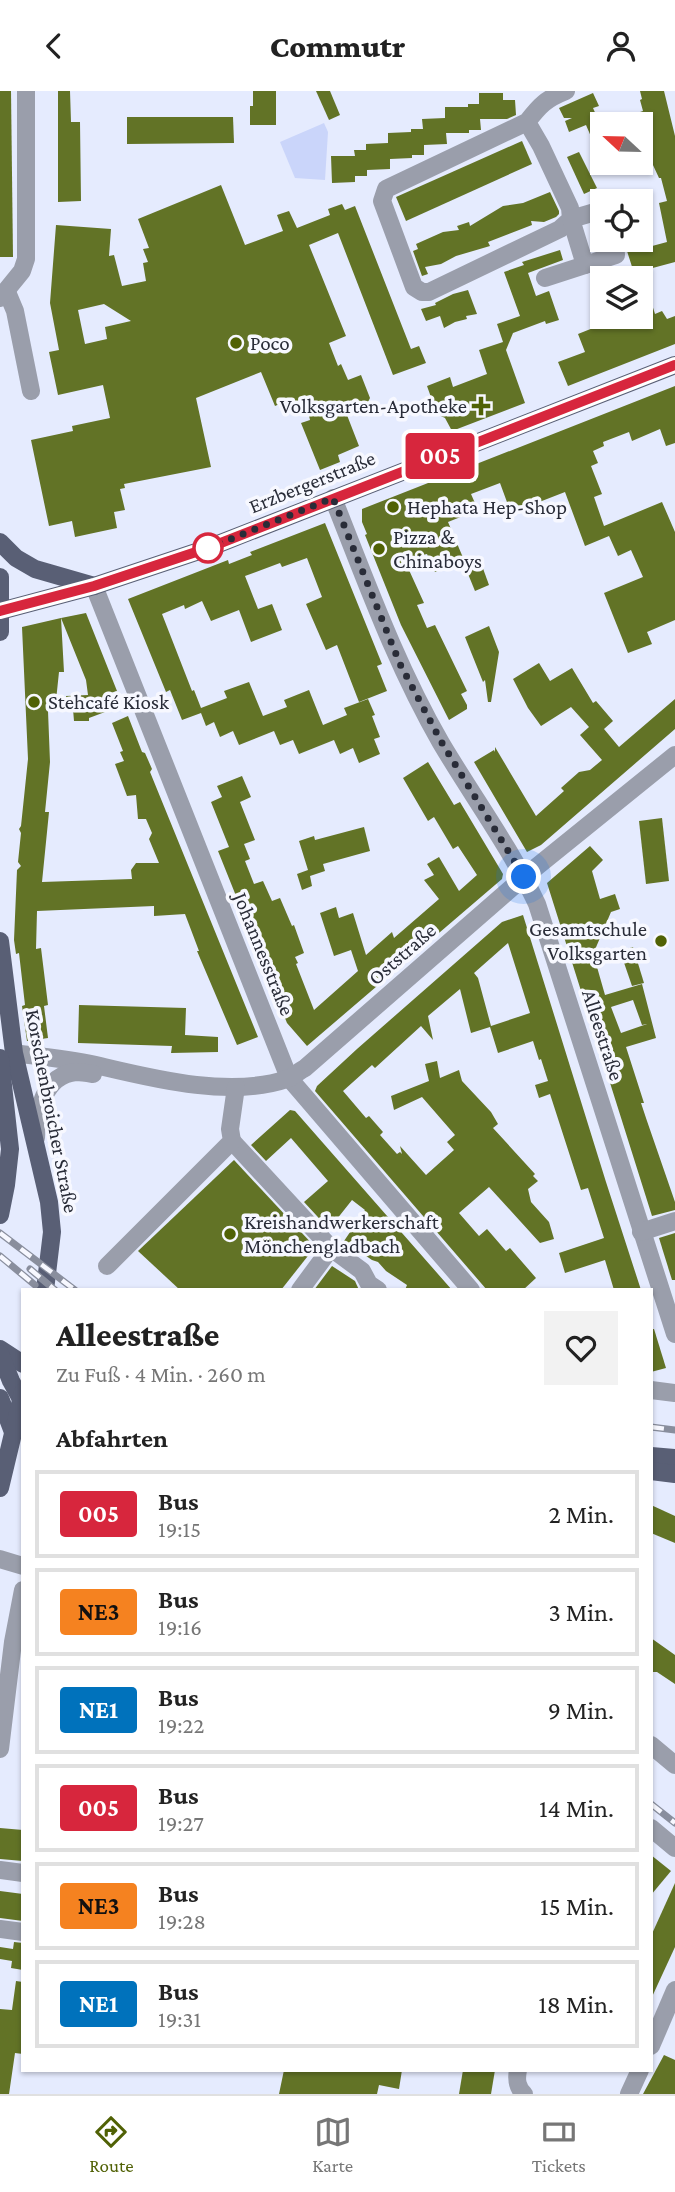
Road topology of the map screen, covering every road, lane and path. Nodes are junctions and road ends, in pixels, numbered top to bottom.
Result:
1 (26, 91) edge
2 (566, 91) edge
3 (527, 123) junction
4 (590, 214) edge
5 (571, 219) junction
6 (615, 252) edge
7 (585, 265) junction
8 (545, 278) dead end
9 (2, 290) edge
10 (675, 365) edge
11 (31, 391) dead end
12 (333, 498) junction
13 (0, 541) edge
14 (0, 577) edge
15 (94, 586) junction
16 (0, 611) edge
17 (0, 632) edge
18 (675, 755) edge
19 (524, 877) junction
20 (0, 941) edge
21 (4, 1063) edge
22 (121, 1073) junction
23 (289, 1078) junction
24 (236, 1087) junction
25 (36, 1141) junction
26 (232, 1141) junction
27 (0, 1215) edge
28 (675, 1221) edge
29 (641, 1232) junction
30 (331, 1248) junction
31 (107, 1266) dead end
32 (45, 1288) edge
33 (301, 1288) edge
34 (375, 1288) edge
35 (469, 1288) edge
36 (675, 1334) edge
37 (0, 1351) edge
38 (21, 1363) edge
39 (0, 1383) edge
40 (653, 1390) edge
41 (675, 1392) edge
42 (21, 1395) edge
43 (21, 1396) edge
44 (0, 1398) edge
45 (21, 1401) edge
46 (13, 1432) junction
47 (653, 1456) edge
48 (675, 1458) edge
49 (653, 1471) edge
50 (675, 1474) edge
51 (0, 1488) edge
52 (0, 1559) edge
53 (21, 1565) edge
54 (21, 1596) edge
55 (6, 1639) edge
56 (653, 1747) edge
57 (0, 1749) edge
58 (675, 1765) edge
59 (653, 1830) edge
60 (675, 1848) edge
61 (0, 1870) edge
62 (21, 1873) edge
63 (0, 1929) edge
64 (21, 1932) edge
65 (675, 1990) edge
66 (656, 2021) edge
67 (517, 2072) edge
68 (639, 2072) edge
69 (524, 2094) edge
70 (629, 2094) edge

1 - 9 street
2 - 3 street
3 - 5 street
3 - 5 street
4 - 5 street
5 - 7 street
6 - 7 street
7 - 8 street
9 - 11 street
10 - 12 main road, Erzbergerstraße
12 - 15 main road, Erzbergerstraße
12 - 19 street, Alleestraße
13 - 15 main road
14 - 16 main road
15 - 16 main road, Erzbergerstraße
15 - 23 street, Johannesstraße
16 - 17 main road
18 - 19 street, Oststraße
19 - 23 street, Oststraße
19 - 29 street, Alleestraße
20 - 21 main road, Korschenbroicher Straße
21 - 22 street, Oststraße
21 - 25 main road, Korschenbroicher Straße
21 - 27 main road, Korschenbroicher Straße
22 - 24 street, Oststraße
22 - 25 street, Oststraße
23 - 24 street, Oststraße
23 - 35 street, Johannesstraße
24 - 26 street
25 - 32 main road, Korschenbroicher Straße
26 - 30 street
26 - 31 street
28 - 29 street
29 - 36 street, Alleestraße
30 - 33 street
30 - 34 street
37 - 38 main road
37 - 42 main road
39 - 43 main road
40 - 41 street
44 - 46 main road
45 - 46 main road
46 - 51 main road
47 - 48 main road
49 - 50 main road
52 - 53 street
54 - 55 street
55 - 57 street
56 - 58 street
59 - 60 street
61 - 62 street
63 - 64 street
65 - 66 street
67 - 69 street
68 - 70 street

